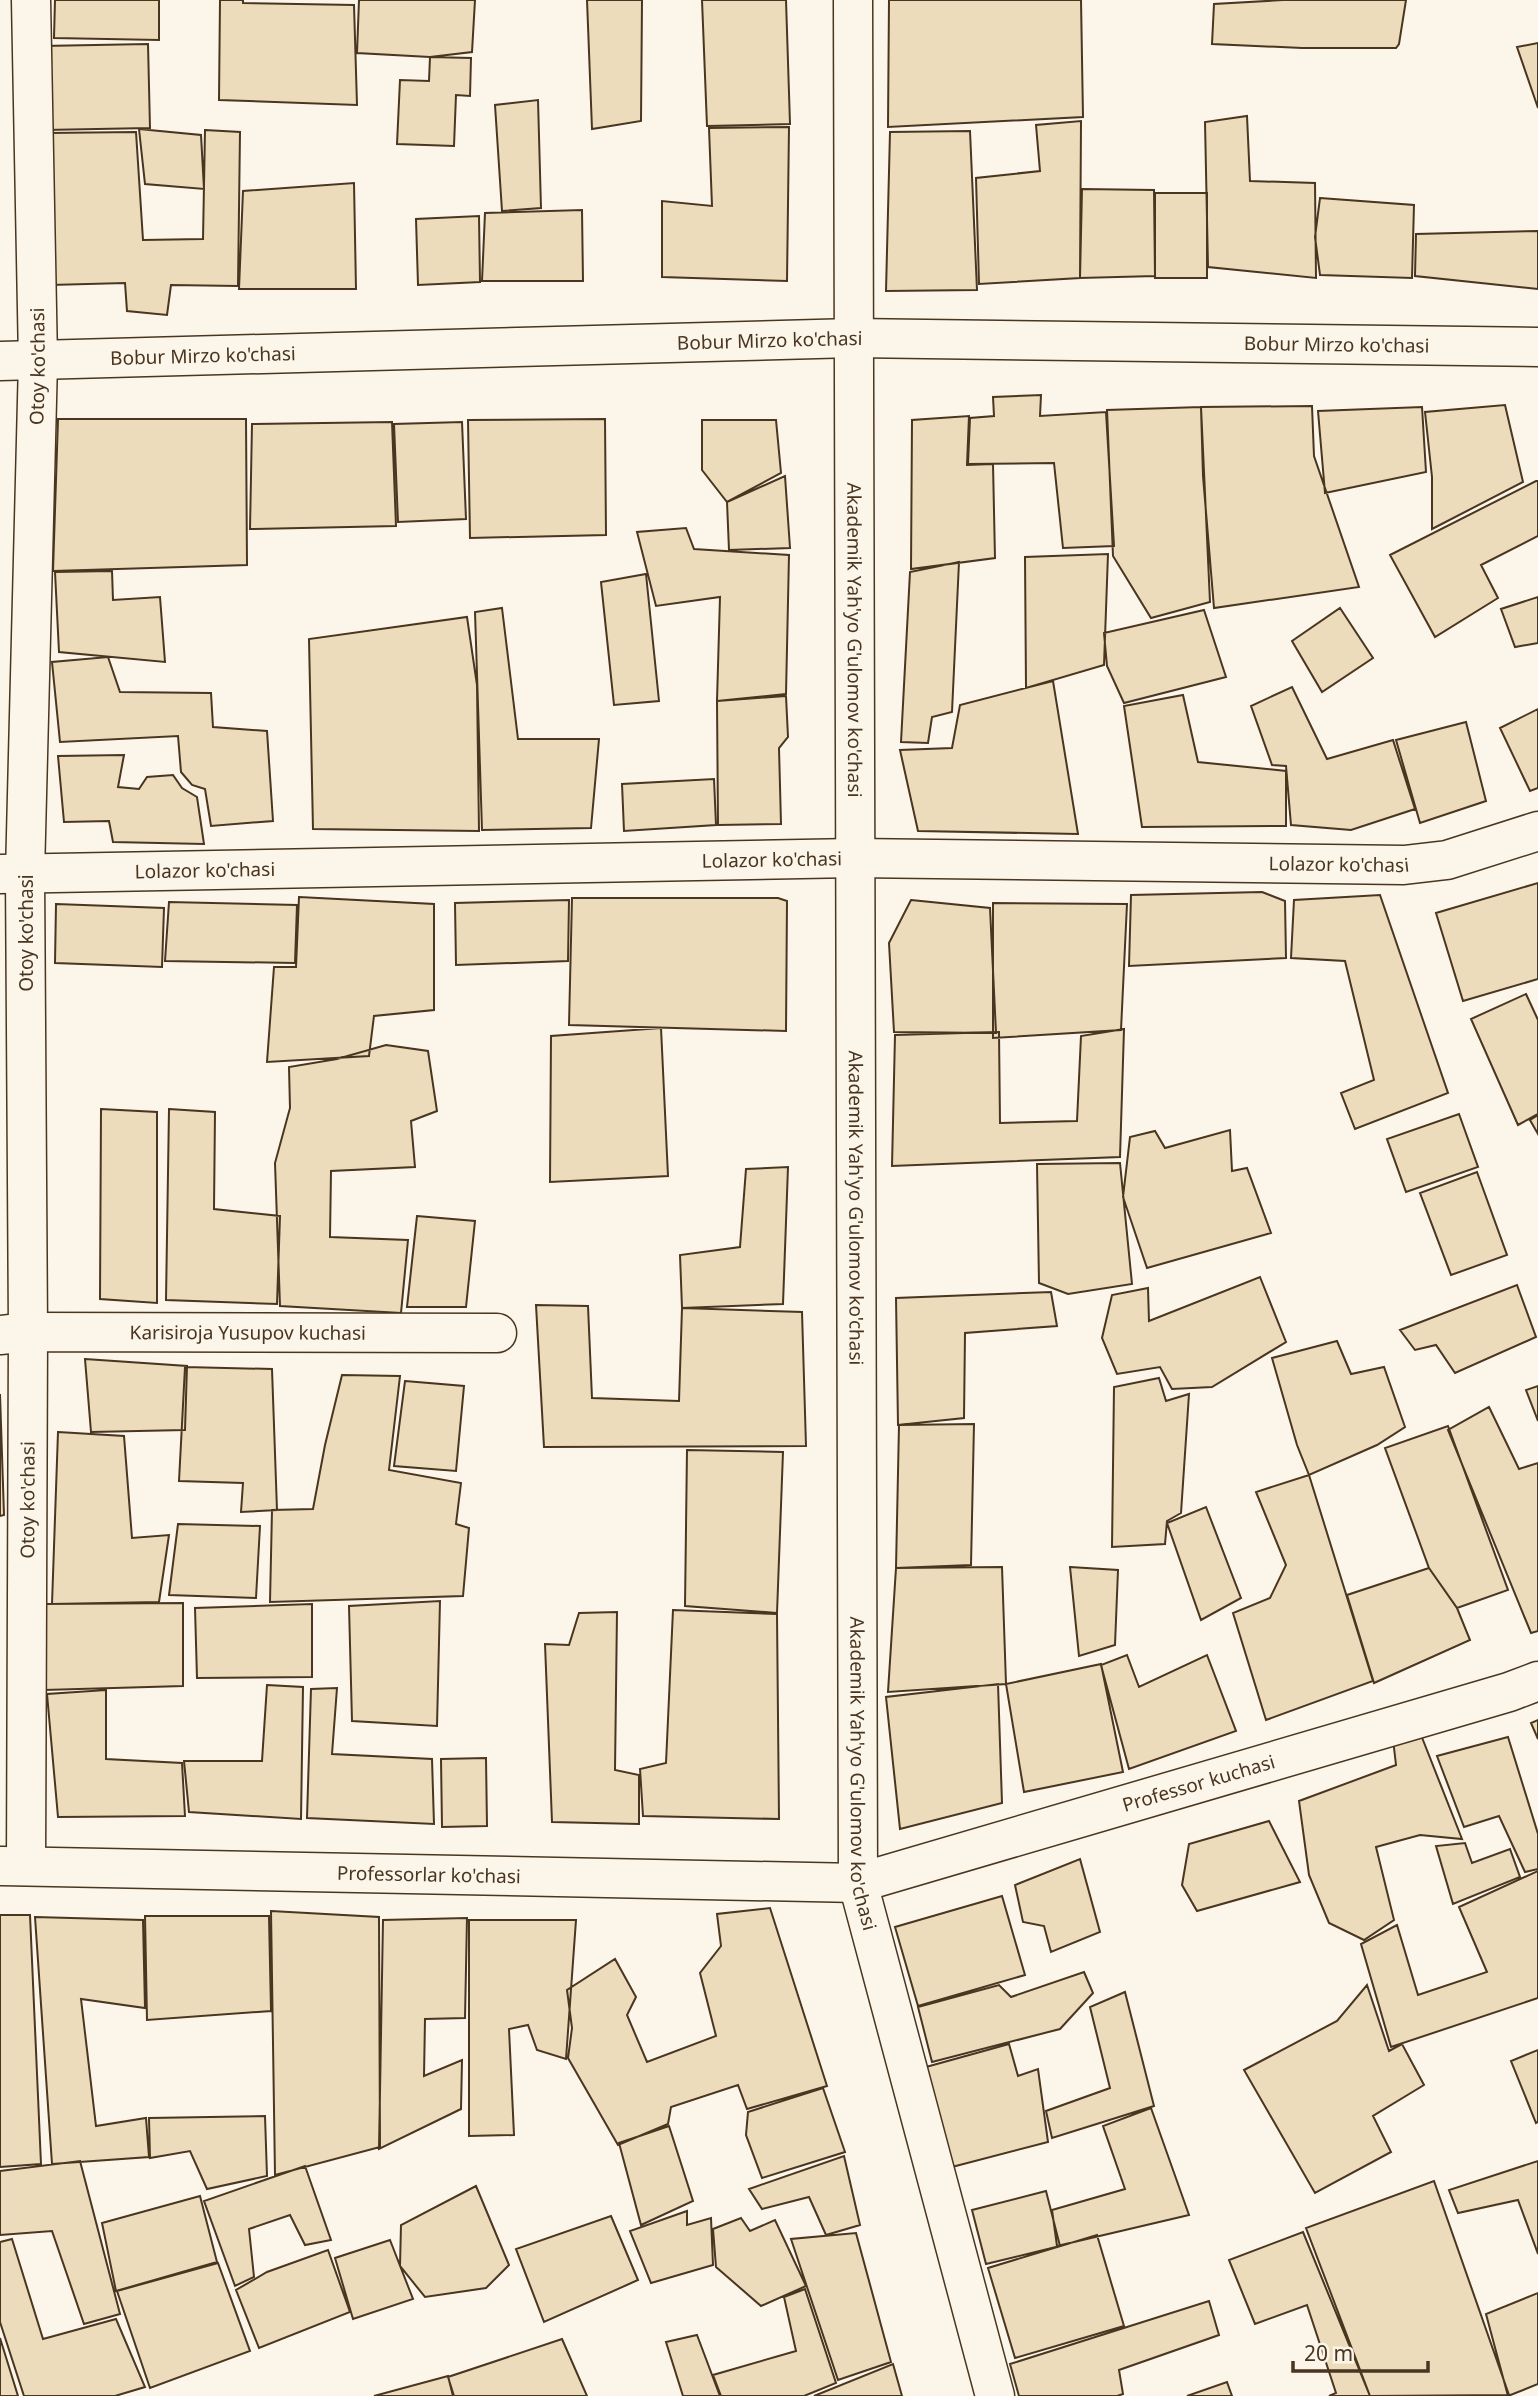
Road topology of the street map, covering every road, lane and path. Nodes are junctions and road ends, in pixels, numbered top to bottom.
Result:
1 (31, 0) edge
2 (853, 0) edge
3 (853, 338) junction
4 (1538, 347) edge
5 (0, 360) edge
6 (38, 361) junction
7 (1538, 831) edge
8 (854, 858) junction
9 (13, 874) edge
10 (498, 1333) dead end
11 (14, 1334) edge
12 (1538, 1681) edge
13 (13, 1866) edge
14 (859, 1883) junction
15 (995, 2396) edge

1 - 6 street, Otoy ko'chasi
2 - 3 street, Akademik Yah'yo G'ulomov ko'chasi
3 - 4 street, Bobur Mirzo ko'chasi
3 - 6 street, Bobur Mirzo ko'chasi
3 - 8 street, Akademik Yah'yo G'ulomov ko'chasi
5 - 6 street, Bobur Mirzo ko'chasi
6 - 9 street, Otoy ko'chasi
7 - 8 street, Lolazor ko'chasi
8 - 9 street, Lolazor ko'chasi
8 - 14 street, Akademik Yah'yo G'ulomov ko'chasi
9 - 11 street, Otoy ko'chasi
10 - 11 street, Karisiroja Yusupov kuchasi
11 - 13 street, Otoy ko'chasi
12 - 14 street, Professor kuchasi
13 - 14 street, Professorlar ko'chasi
14 - 15 street, Akademik Yah'yo G'ulomov ko'chasi

